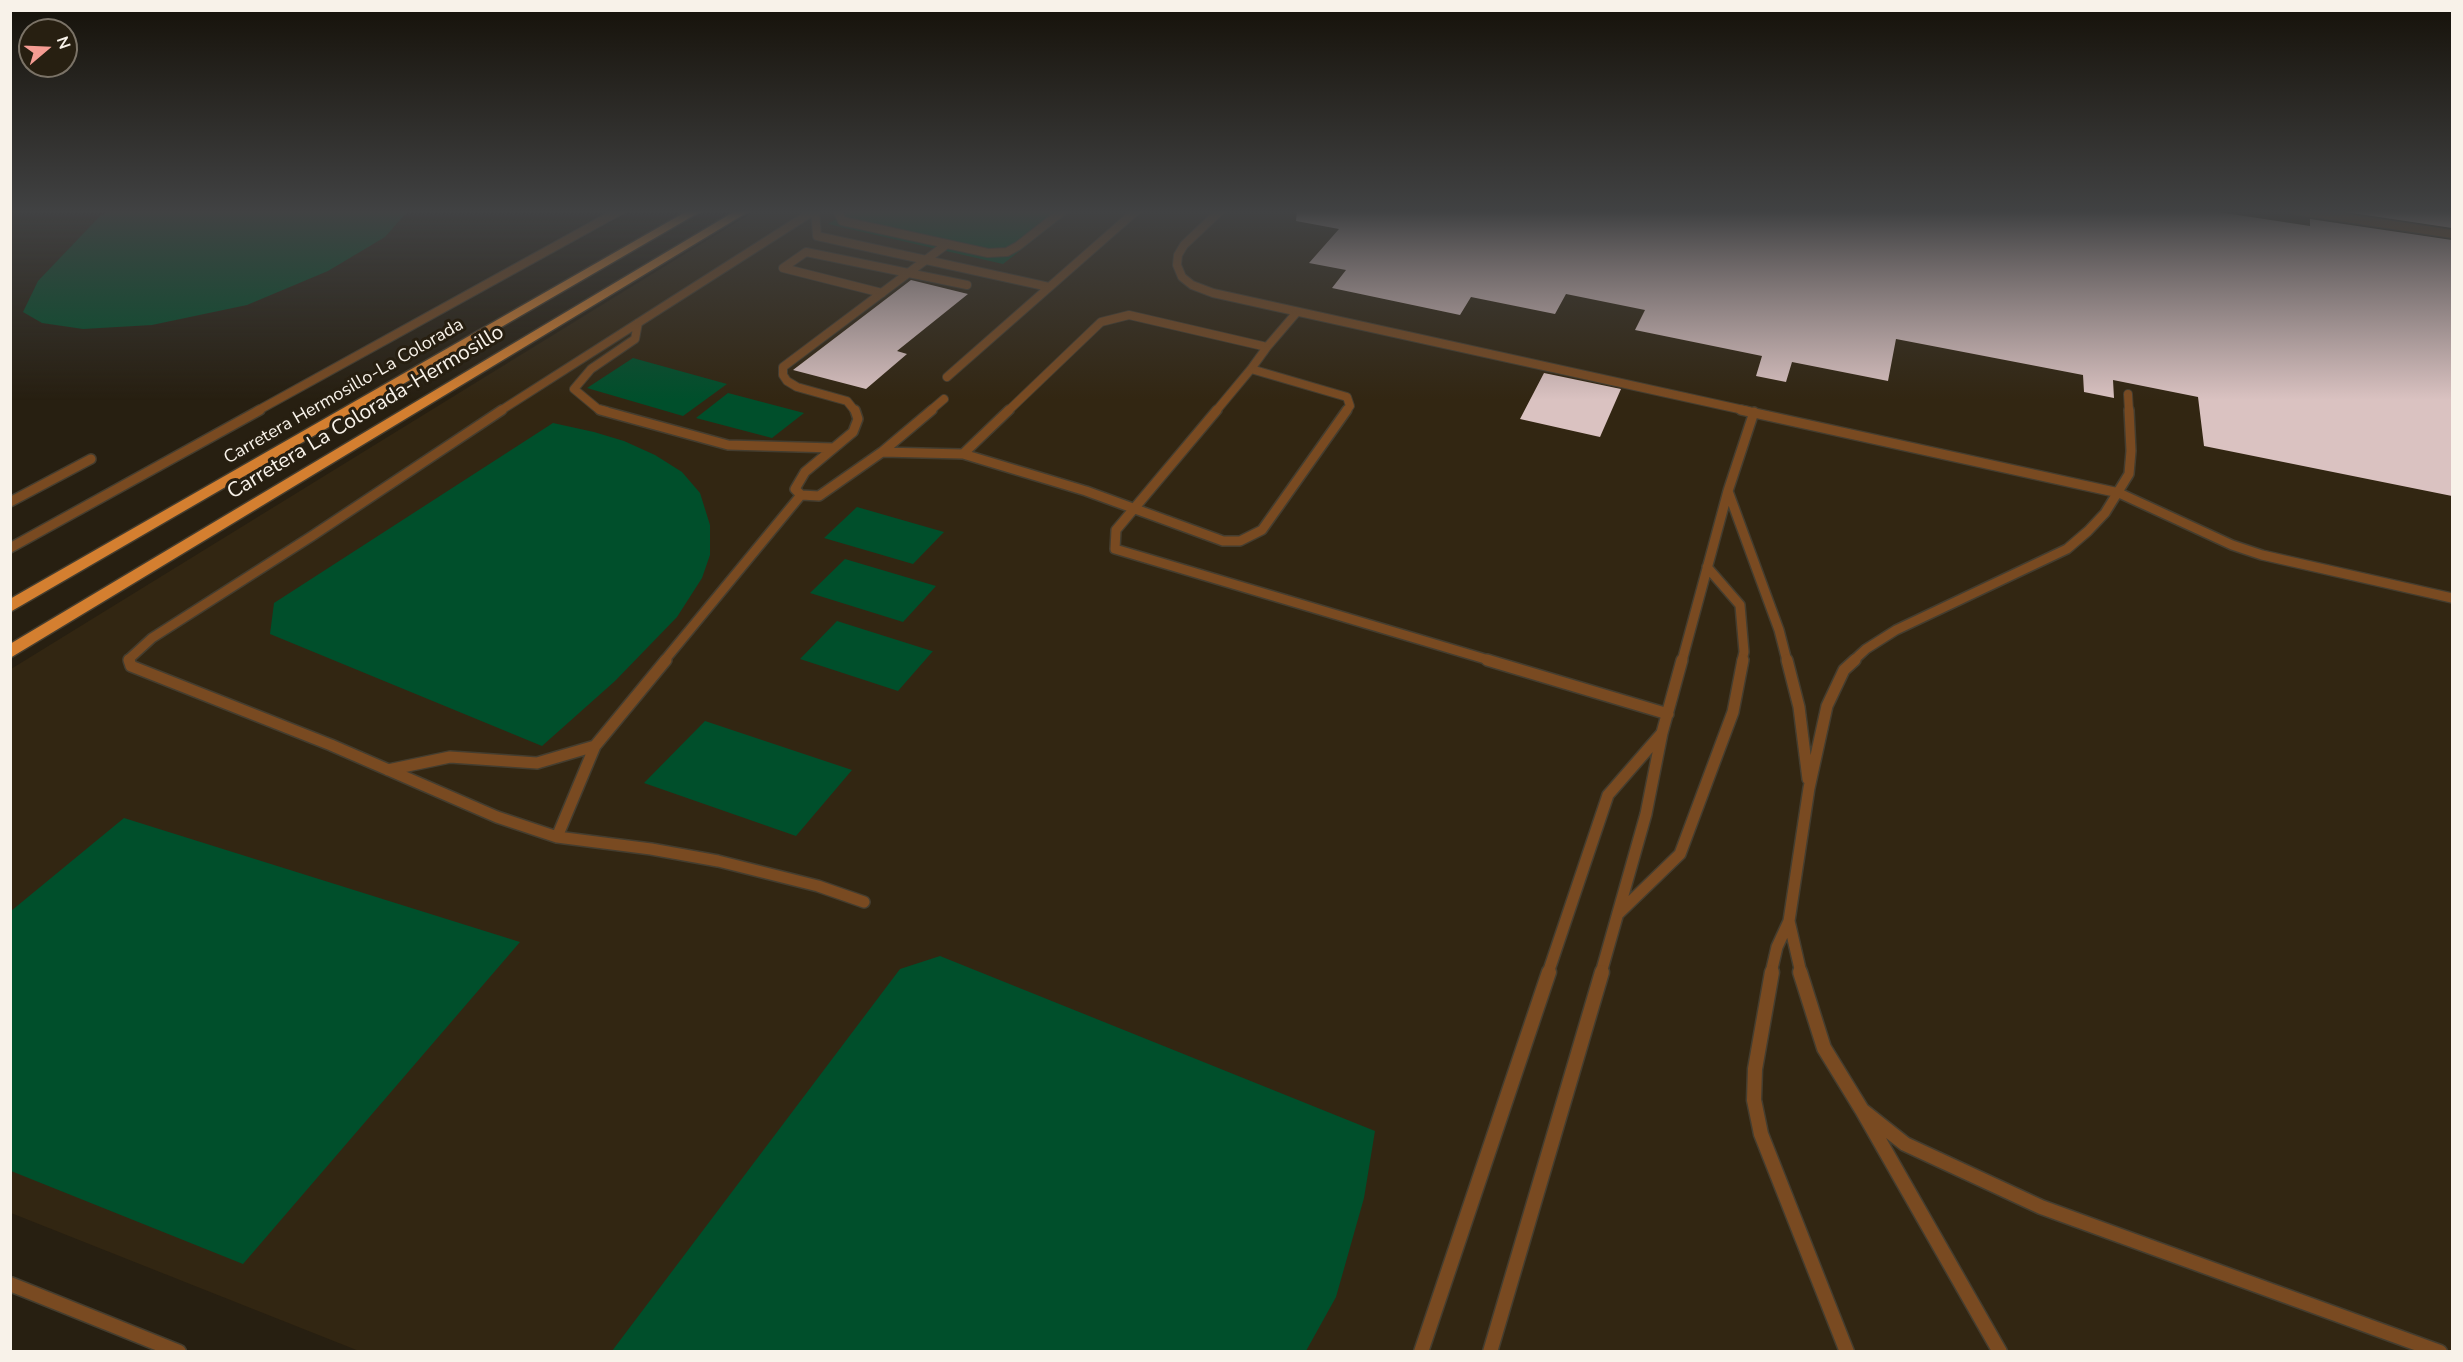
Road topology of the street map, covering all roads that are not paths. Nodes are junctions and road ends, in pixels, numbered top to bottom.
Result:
1 (908, 273) edge
2 (506, 274) edge
3 (587, 274) edge
4 (639, 274) edge
5 (715, 274) edge
6 (806, 274) edge
7 (911, 274) edge
8 (987, 274) edge
9 (1064, 274) edge
10 (1180, 274) edge
11 (967, 285) dead end
12 (1049, 287) junction
13 (882, 292) junction
14 (1297, 312) junction
15 (638, 322) junction
16 (1267, 347) junction
17 (1251, 369) junction
18 (947, 377) dead end
19 (2128, 394) dead end
20 (944, 399) dead end
21 (1754, 412) junction
22 (834, 448) junction
23 (882, 452) junction
24 (963, 454) junction
25 (91, 459) dead end
26 (1728, 491) junction
27 (2119, 492) junction
28 (801, 495) junction
29 (10, 502) edge
30 (1135, 508) junction
31 (10, 548) edge
32 (1707, 567) junction
33 (2452, 598) edge
34 (10, 607) edge
35 (10, 652) edge
36 (1668, 714) junction
37 (1662, 733) junction
38 (595, 746) junction
39 (387, 770) junction
40 (1809, 788) junction
41 (557, 837) junction
42 (864, 902) dead end
43 (1619, 913) junction
44 (1789, 921) junction
45 (1862, 1110) junction
46 (10, 1284) edge
47 (179, 1352) edge
48 (1421, 1352) edge
49 (1490, 1352) edge
50 (1848, 1352) edge
51 (2000, 1352) edge
52 (2440, 1352) edge

1 - 13 lane
2 - 31 lane
3 - 34 highway, Carretera Hermosillo-La Colorada
4 - 35 highway, Carretera La Colorada-Hermosillo
5 - 15 lane
6 - 13 lane
7 - 11 lane
8 - 12 lane
9 - 12 lane
10 - 14 lane
12 - 18 lane
13 - 22 lane
14 - 16 lane
14 - 21 lane
15 - 22 lane
15 - 39 lane
16 - 17 lane
16 - 24 lane
17 - 30 lane
17 - 30 lane
19 - 27 lane
20 - 23 lane
21 - 26 lane
21 - 27 lane
22 - 28 lane
23 - 24 lane
23 - 28 lane
24 - 30 lane
25 - 29 lane
26 - 32 lane
26 - 40 lane
27 - 33 lane
27 - 40 lane
28 - 38 lane
30 - 36 lane
32 - 36 lane
32 - 43 lane
36 - 37 lane
37 - 43 lane
37 - 48 lane
38 - 39 lane
38 - 41 lane
39 - 41 lane
40 - 44 lane
41 - 42 lane
43 - 49 lane
44 - 45 lane
44 - 50 lane
45 - 51 lane
45 - 52 lane
46 - 47 lane

